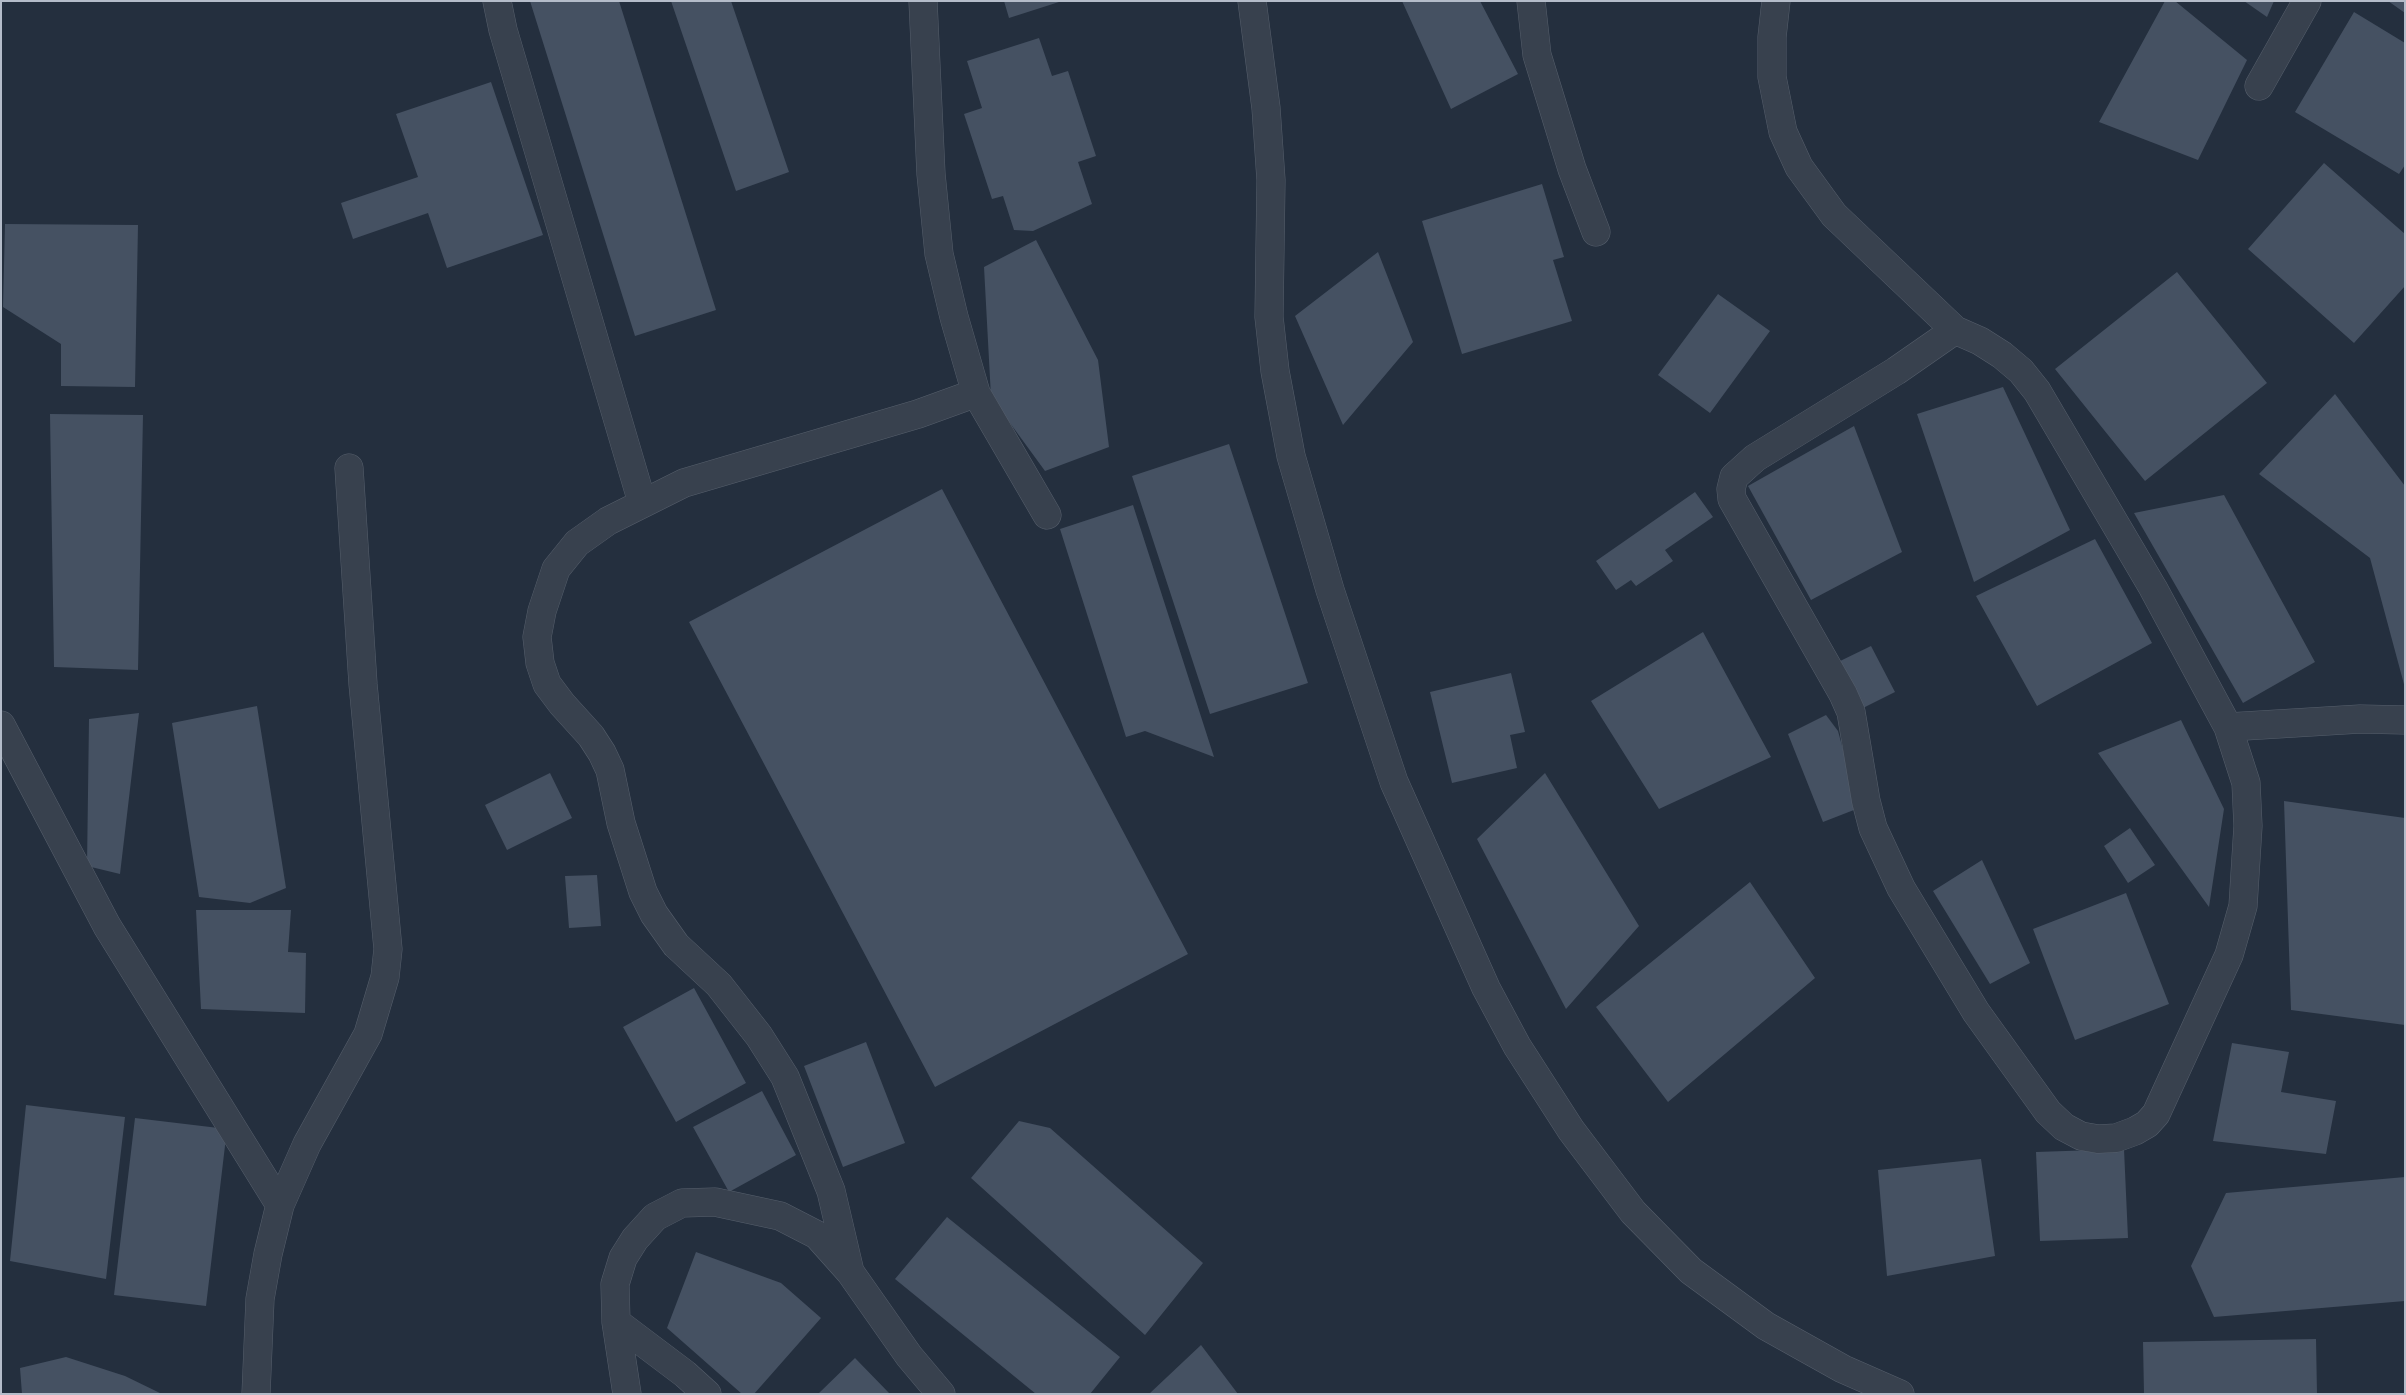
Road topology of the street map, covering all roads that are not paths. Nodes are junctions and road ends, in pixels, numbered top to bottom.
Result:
1 (497, 1) edge
2 (923, 1) edge
3 (1252, 1) edge
4 (1531, 1) edge
5 (1776, 1) edge
6 (2307, 1) edge
7 (2259, 86) dead end
8 (1596, 232) dead end
9 (1955, 330) junction
10 (976, 393) junction
11 (350, 468) dead end
12 (642, 502) junction
13 (1046, 515) dead end
14 (2405, 720) edge
15 (1, 725) edge
16 (2228, 727) junction
17 (280, 1205) junction
18 (850, 1272) junction
19 (616, 1322) junction
20 (256, 1394) edge
21 (627, 1394) edge
22 (707, 1394) edge
23 (941, 1394) edge
24 (1900, 1394) edge

1 - 12 street
2 - 10 street
3 - 24 street
4 - 8 street
5 - 9 street
6 - 7 street
9 - 16 street
9 - 16 street
10 - 12 street
10 - 13 street
11 - 17 street
12 - 18 street
14 - 16 street
15 - 17 street
17 - 20 street
18 - 19 street
18 - 23 street
19 - 21 street
19 - 22 street

